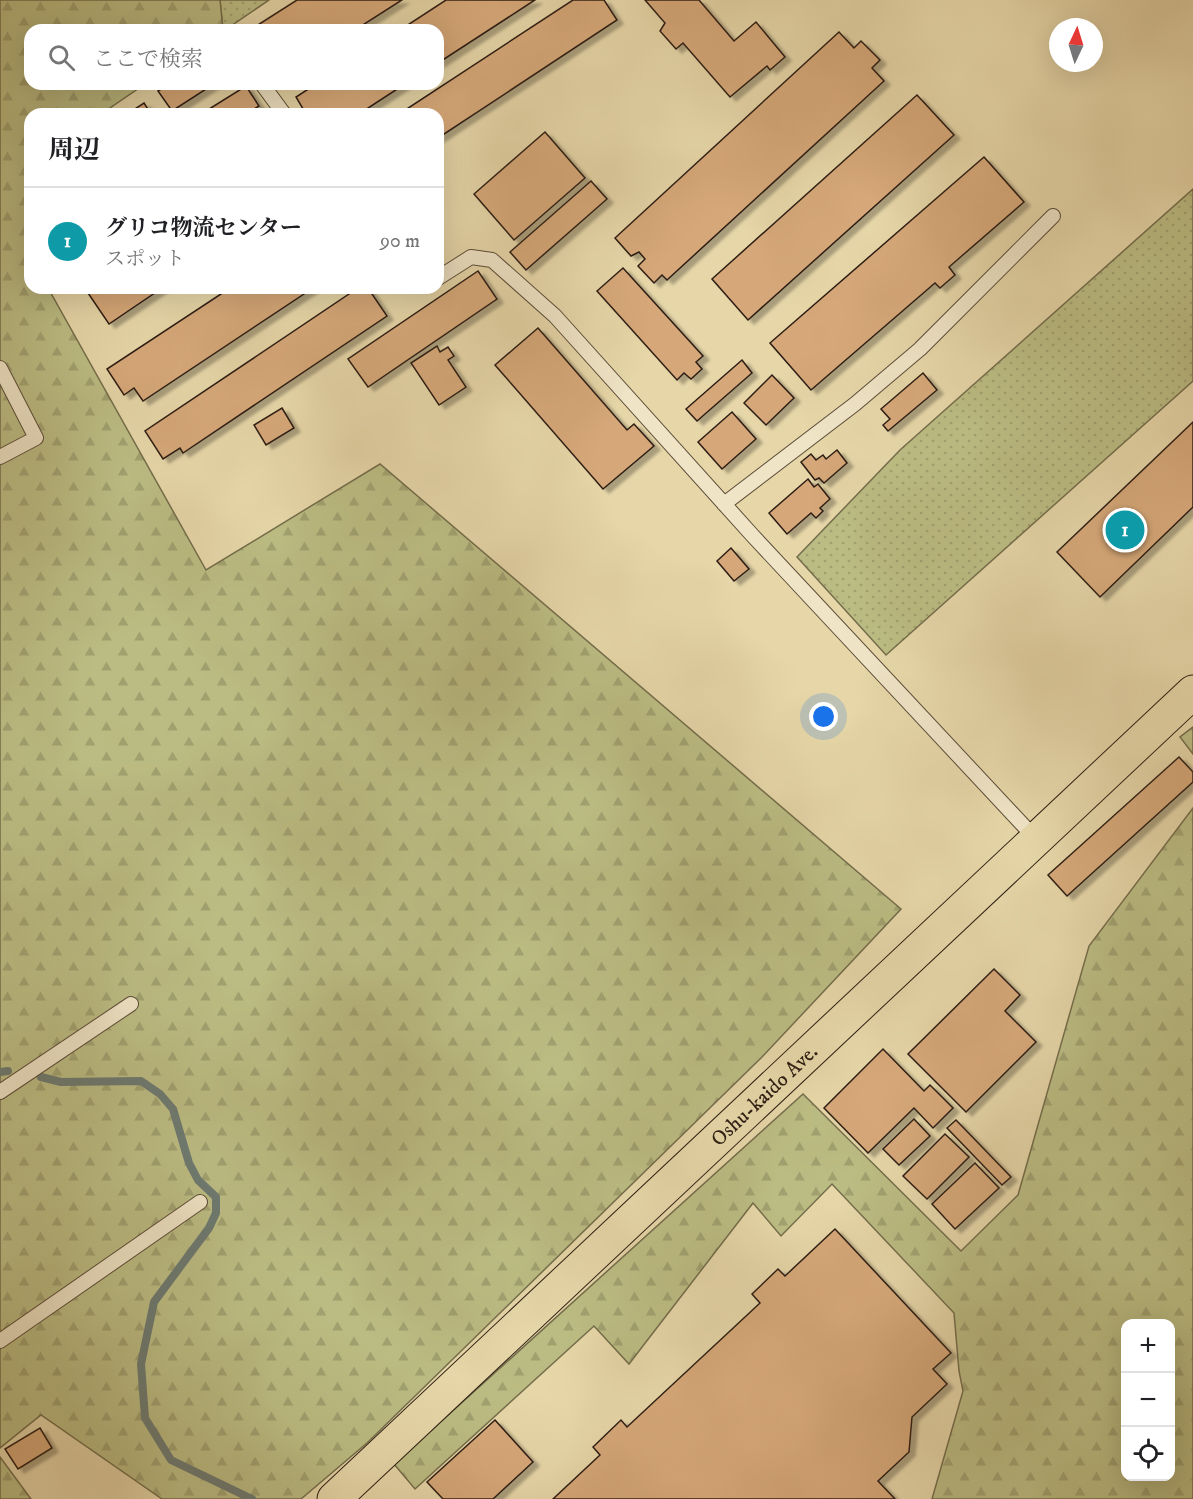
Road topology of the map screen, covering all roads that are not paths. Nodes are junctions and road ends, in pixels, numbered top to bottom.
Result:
1 (266, 90) edge
2 (280, 108) edge
3 (1053, 216) dead end
4 (444, 274) edge
5 (0, 368) edge
6 (0, 456) edge
7 (724, 504) junction
8 (1193, 692) edge
9 (1036, 839) junction
10 (131, 1004) dead end
11 (0, 1092) edge
12 (200, 1202) dead end
13 (0, 1341) edge
14 (334, 1499) edge

1 - 2 lane
3 - 7 lane
4 - 7 lane
5 - 6 lane
7 - 9 lane
8 - 9 highway, Oshu-kaido Ave.
9 - 14 highway, Oshu-kaido Ave.
10 - 11 lane
12 - 13 lane

